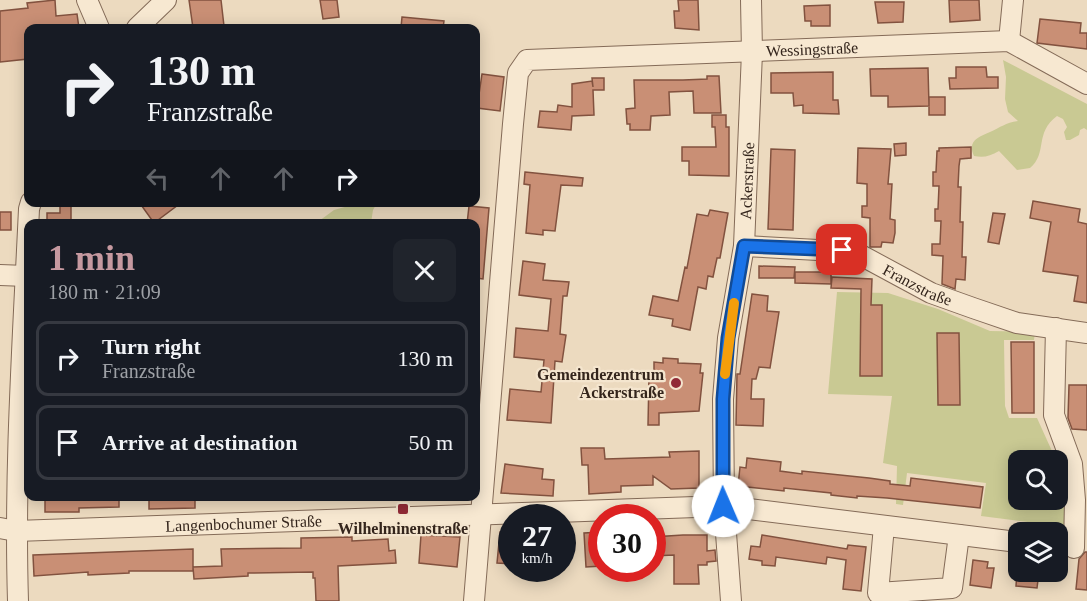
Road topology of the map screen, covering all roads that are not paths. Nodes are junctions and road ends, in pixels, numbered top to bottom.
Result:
1 (87, 0) edge
2 (166, 0) edge
3 (751, 0) edge
4 (1013, 0) edge
5 (97, 24) edge
6 (141, 24) edge
7 (1010, 41) junction
8 (752, 52) junction
9 (1087, 84) edge
10 (744, 246) junction
11 (0, 275) edge
12 (24, 276) edge
13 (1056, 328) junction
14 (1087, 333) edge
15 (24, 337) edge
16 (723, 506) junction
17 (482, 515) junction
18 (884, 526) junction
19 (8, 529) edge
20 (959, 535) junction
21 (1008, 541) edge
22 (1073, 547) edge
23 (18, 601) edge
24 (474, 601) edge
25 (731, 601) edge

1 - 5 street
2 - 6 street
3 - 8 street, Ackerstraße
4 - 7 street
7 - 8 street, Wessingstraße
7 - 9 street
8 - 10 street, Ackerstraße
8 - 17 street, Wessingstraße
10 - 13 street, Franzstraße
10 - 16 street, Ackerstraße
11 - 12 street
13 - 14 street, Franzstraße
13 - 22 street
15 - 19 street
16 - 17 street, Langenbochumer Straße
16 - 18 street, Langenbochumer Straße
16 - 25 street, Ackerstraße
17 - 19 street, Langenbochumer Straße
17 - 24 street
18 - 20 street, Langenbochumer Straße
18 - 20 street
19 - 23 street
20 - 21 street, Langenbochumer Straße

